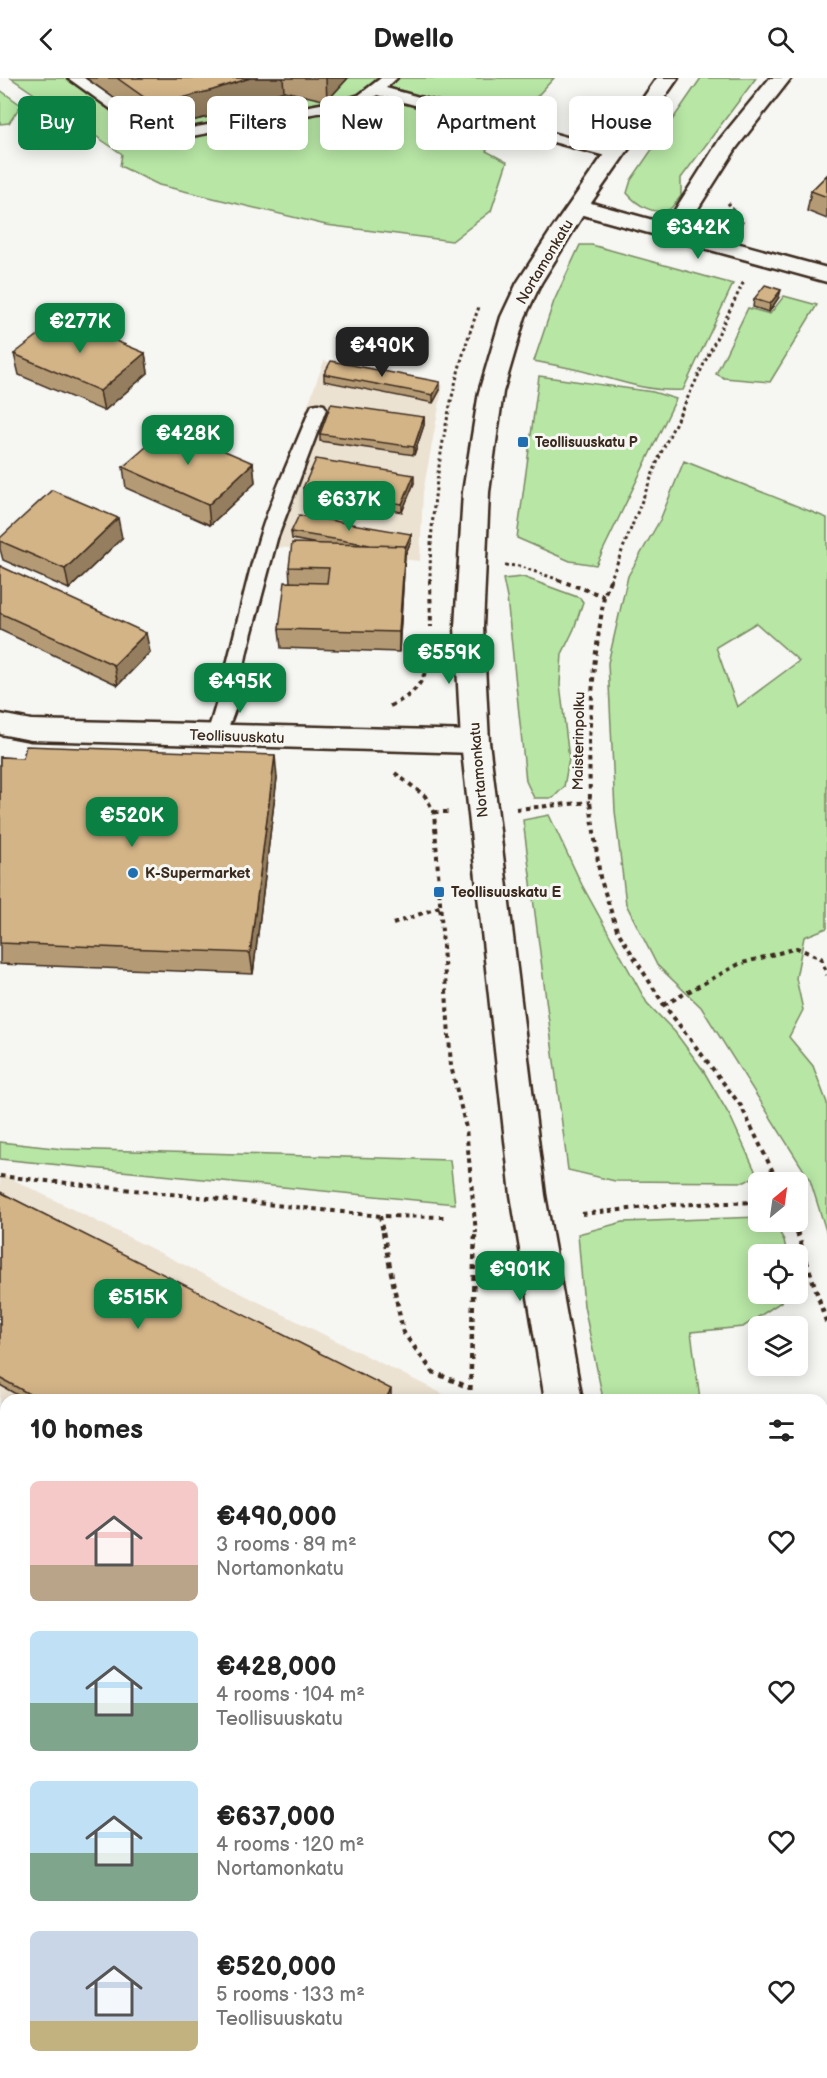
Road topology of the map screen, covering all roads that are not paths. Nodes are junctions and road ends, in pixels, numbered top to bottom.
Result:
1 (75, 78) edge
2 (390, 78) edge
3 (668, 78) edge
4 (781, 78) edge
5 (376, 90) junction
6 (613, 154) junction
7 (579, 207) junction
8 (672, 232) junction
9 (827, 275) edge
10 (318, 409) dead end
11 (0, 724) edge
12 (216, 737) junction
13 (475, 742) junction
14 (563, 1394) edge

1 - 5 lane
2 - 5 lane
3 - 6 main road, Nortamonkatu
4 - 8 main road
5 - 6 lane
6 - 7 main road, Nortamonkatu
7 - 8 main road
7 - 13 main road, Nortamonkatu
8 - 9 main road
10 - 12 lane
11 - 12 main road, Teollisuuskatu
12 - 13 main road, Teollisuuskatu
13 - 14 main road, Nortamonkatu

